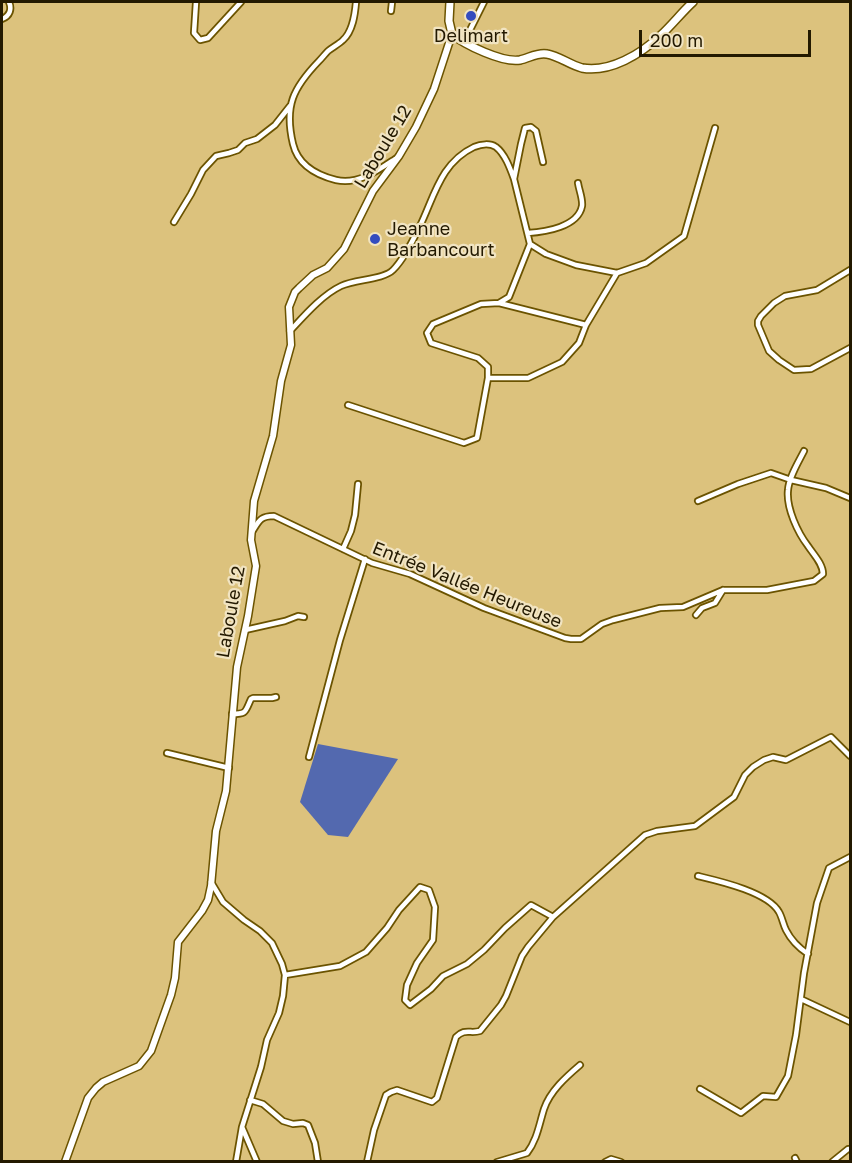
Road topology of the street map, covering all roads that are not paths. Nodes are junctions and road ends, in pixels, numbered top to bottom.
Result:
1 (9, 2) edge
2 (196, 2) edge
3 (241, 2) edge
4 (351, 2) edge
5 (356, 2) edge
6 (392, 2) edge
7 (450, 2) edge
8 (484, 2) edge
9 (693, 2) edge
10 (391, 11) dead end
11 (355, 14) junction
12 (2, 19) edge
13 (452, 34) junction
14 (464, 42) junction
15 (290, 106) junction
16 (715, 128) dead end
17 (399, 156) junction
18 (543, 162) dead end
19 (514, 178) junction
20 (578, 183) dead end
21 (174, 222) dead end
22 (528, 233) junction
23 (530, 244) junction
24 (850, 270) edge
25 (617, 273) junction
26 (499, 303) junction
27 (585, 326) junction
28 (289, 332) junction
29 (850, 348) edge
30 (488, 378) junction
31 (348, 405) dead end
32 (804, 452) dead end
33 (791, 480) junction
34 (358, 484) dead end
35 (850, 498) edge
36 (698, 501) dead end
37 (252, 532) junction
38 (343, 549) junction
39 (365, 560) junction
40 (723, 590) junction
41 (696, 615) dead end
42 (304, 617) dead end
43 (245, 630) junction
44 (276, 697) dead end
45 (232, 714) junction
46 (849, 752) edge
47 (167, 753) dead end
48 (309, 757) dead end
49 (229, 768) junction
50 (850, 857) edge
51 (698, 876) dead end
52 (211, 882) junction
53 (220, 899) junction
54 (208, 900) junction
55 (553, 917) junction
56 (808, 954) junction
57 (285, 975) junction
58 (801, 999) junction
59 (850, 1022) edge
60 (580, 1065) dead end
61 (700, 1089) dead end
62 (250, 1100) junction
63 (242, 1127) junction
64 (850, 1149) edge
65 (65, 1161) edge
66 (236, 1161) edge
67 (257, 1161) edge
68 (318, 1161) edge
69 (367, 1161) edge
70 (497, 1161) edge
71 (605, 1161) edge
72 (621, 1161) edge
73 (832, 1161) edge

1 - 12 street
2 - 3 street
4 - 11 street
5 - 11 street
6 - 10 street
7 - 13 main road
8 - 14 street
9 - 14 main road
11 - 15 street
13 - 14 main road
13 - 17 street, Laboule 12
15 - 17 street
15 - 21 street
16 - 25 street
17 - 28 street, Laboule 12
18 - 19 street
19 - 22 street
19 - 28 street
20 - 22 street
22 - 23 street
23 - 25 street
23 - 26 street
24 - 29 street
25 - 27 street
26 - 27 street
26 - 30 street
27 - 30 street
28 - 37 street, Laboule 12
30 - 31 street
32 - 33 street
33 - 35 street
33 - 36 street
33 - 40 street, Entrée Vallée Heureuse
34 - 38 street
37 - 38 street, Entrée Vallée Heureuse
37 - 43 street, Laboule 12
38 - 39 street, Entrée Vallée Heureuse
39 - 40 street, Entrée Vallée Heureuse
39 - 48 street
40 - 41 street
42 - 43 street
43 - 45 street, Laboule 12
44 - 45 street
45 - 49 street, Laboule 12
46 - 55 street
47 - 49 street
49 - 52 street, Laboule 12
50 - 56 street
51 - 56 street
52 - 53 street
52 - 54 street, Laboule 12
53 - 54 street
53 - 57 street
54 - 65 street, Laboule 12
55 - 57 street
55 - 69 street
56 - 58 street
57 - 62 street
58 - 59 street
58 - 61 street
60 - 70 street
62 - 63 street
62 - 68 street
63 - 66 street
63 - 67 street
64 - 73 street
71 - 72 street

